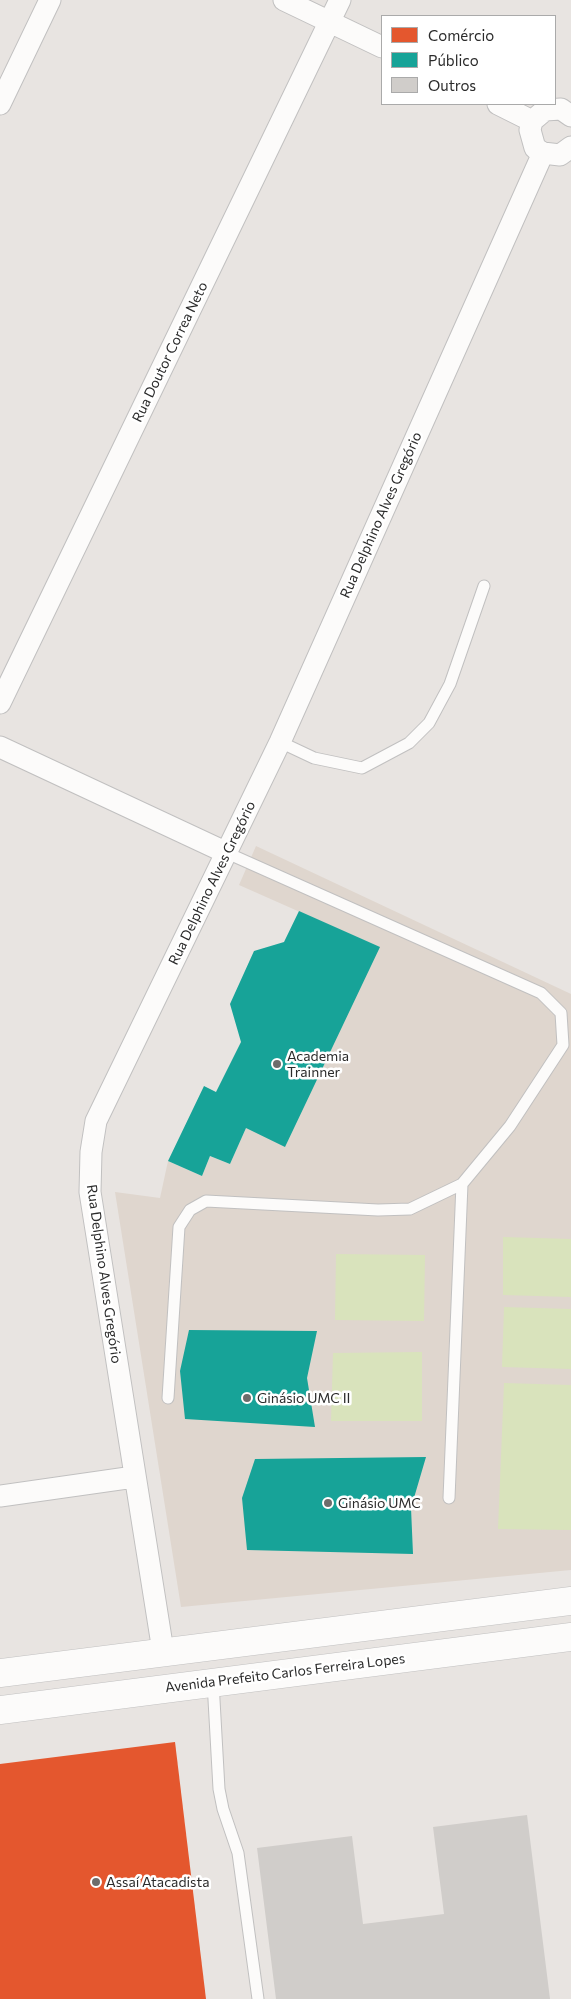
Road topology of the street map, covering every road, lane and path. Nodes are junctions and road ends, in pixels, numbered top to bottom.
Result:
1 (50, 0) edge
2 (284, 0) edge
3 (340, 0) edge
4 (330, 21) junction
5 (381, 46) edge
6 (0, 104) edge
7 (500, 105) edge
8 (568, 109) edge
9 (532, 121) junction
10 (561, 154) edge
11 (484, 586) dead end
12 (0, 703) edge
13 (280, 742) junction
14 (0, 747) edge
15 (226, 854) junction
16 (462, 1184) junction
17 (168, 1398) dead end
18 (134, 1477) junction
19 (0, 1496) edge
20 (449, 1498) dead end
21 (571, 1601) edge
22 (571, 1637) edge
23 (163, 1651) junction
24 (0, 1673) edge
25 (213, 1682) junction
26 (0, 1710) edge
27 (258, 1999) edge

1 - 6 street
2 - 4 street
3 - 4 street, Rua Doutor Correa Neto
4 - 5 street
4 - 12 street, Rua Doutor Correa Neto
7 - 9 street
8 - 9 street
9 - 10 street
10 - 13 street, Rua Delphino Alves Gregório
11 - 13 lane
13 - 15 street, Rua Delphino Alves Gregório
14 - 15 street
15 - 16 lane
15 - 18 street, Rua Delphino Alves Gregório
16 - 17 lane
16 - 20 lane
18 - 19 street
18 - 23 street, Rua Delphino Alves Gregório
21 - 23 main road
22 - 25 main road, Avenida Prefeito Carlos Ferreira Lopes
23 - 24 main road
25 - 26 main road, Avenida Prefeito Carlos Ferreira Lopes
25 - 27 lane

